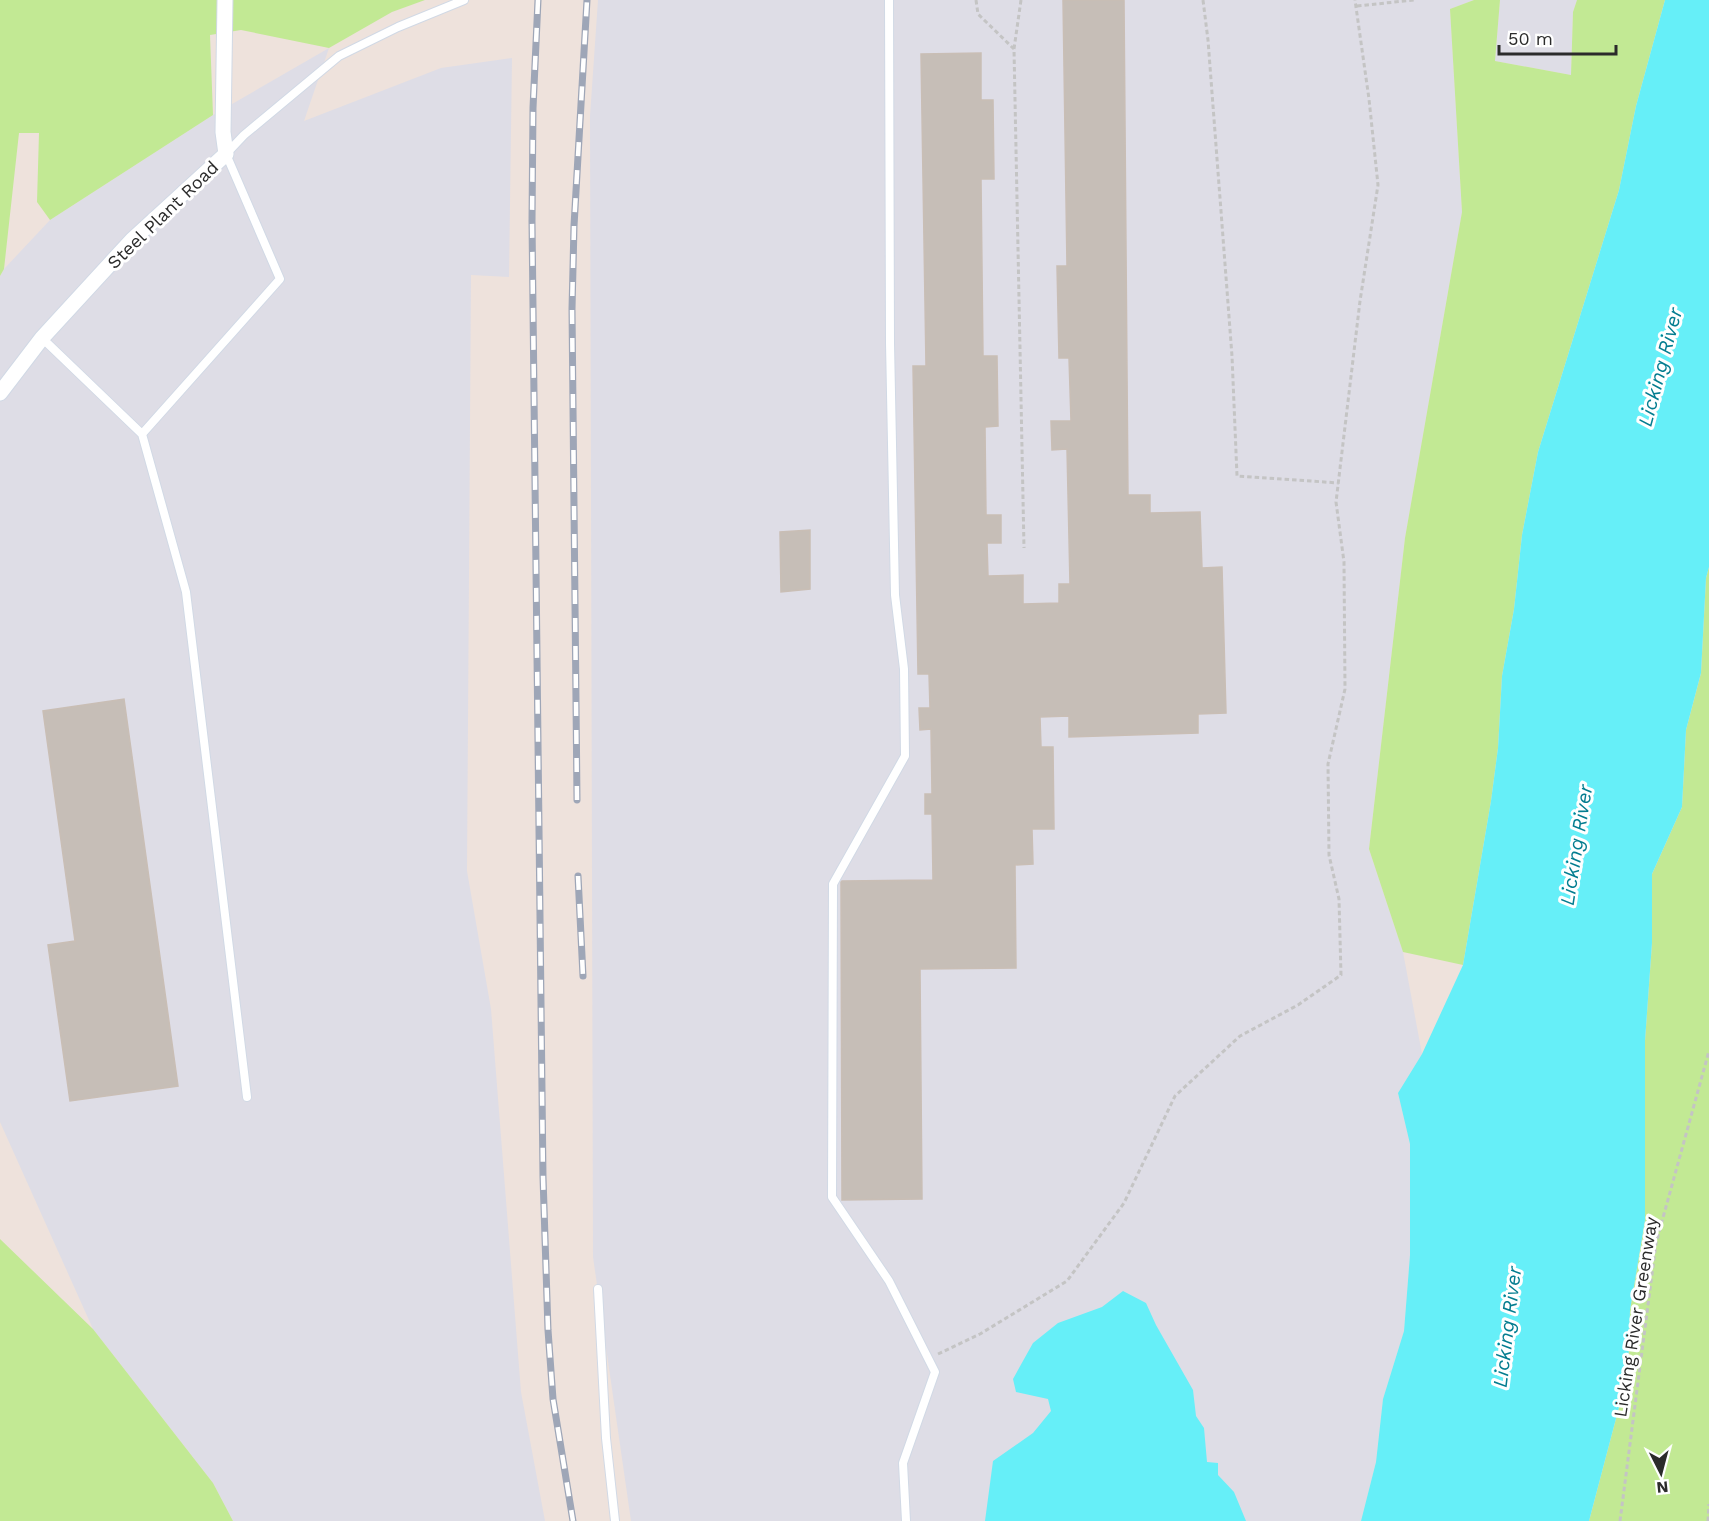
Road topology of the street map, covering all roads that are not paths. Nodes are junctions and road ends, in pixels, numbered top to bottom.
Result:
1 (225, 0) edge
2 (889, 0) edge
3 (460, 1) edge
4 (226, 154) junction
5 (42, 338) junction
6 (0, 393) edge
7 (142, 434) junction
8 (247, 1097) dead end
9 (598, 1289) dead end
10 (615, 1521) edge
11 (906, 1521) edge

1 - 4 street, Steel Plant Road
2 - 11 lane
3 - 4 lane
4 - 5 street, Steel Plant Road
4 - 7 lane
5 - 6 street, Steel Plant Road
5 - 7 lane
7 - 8 lane
9 - 10 lane

